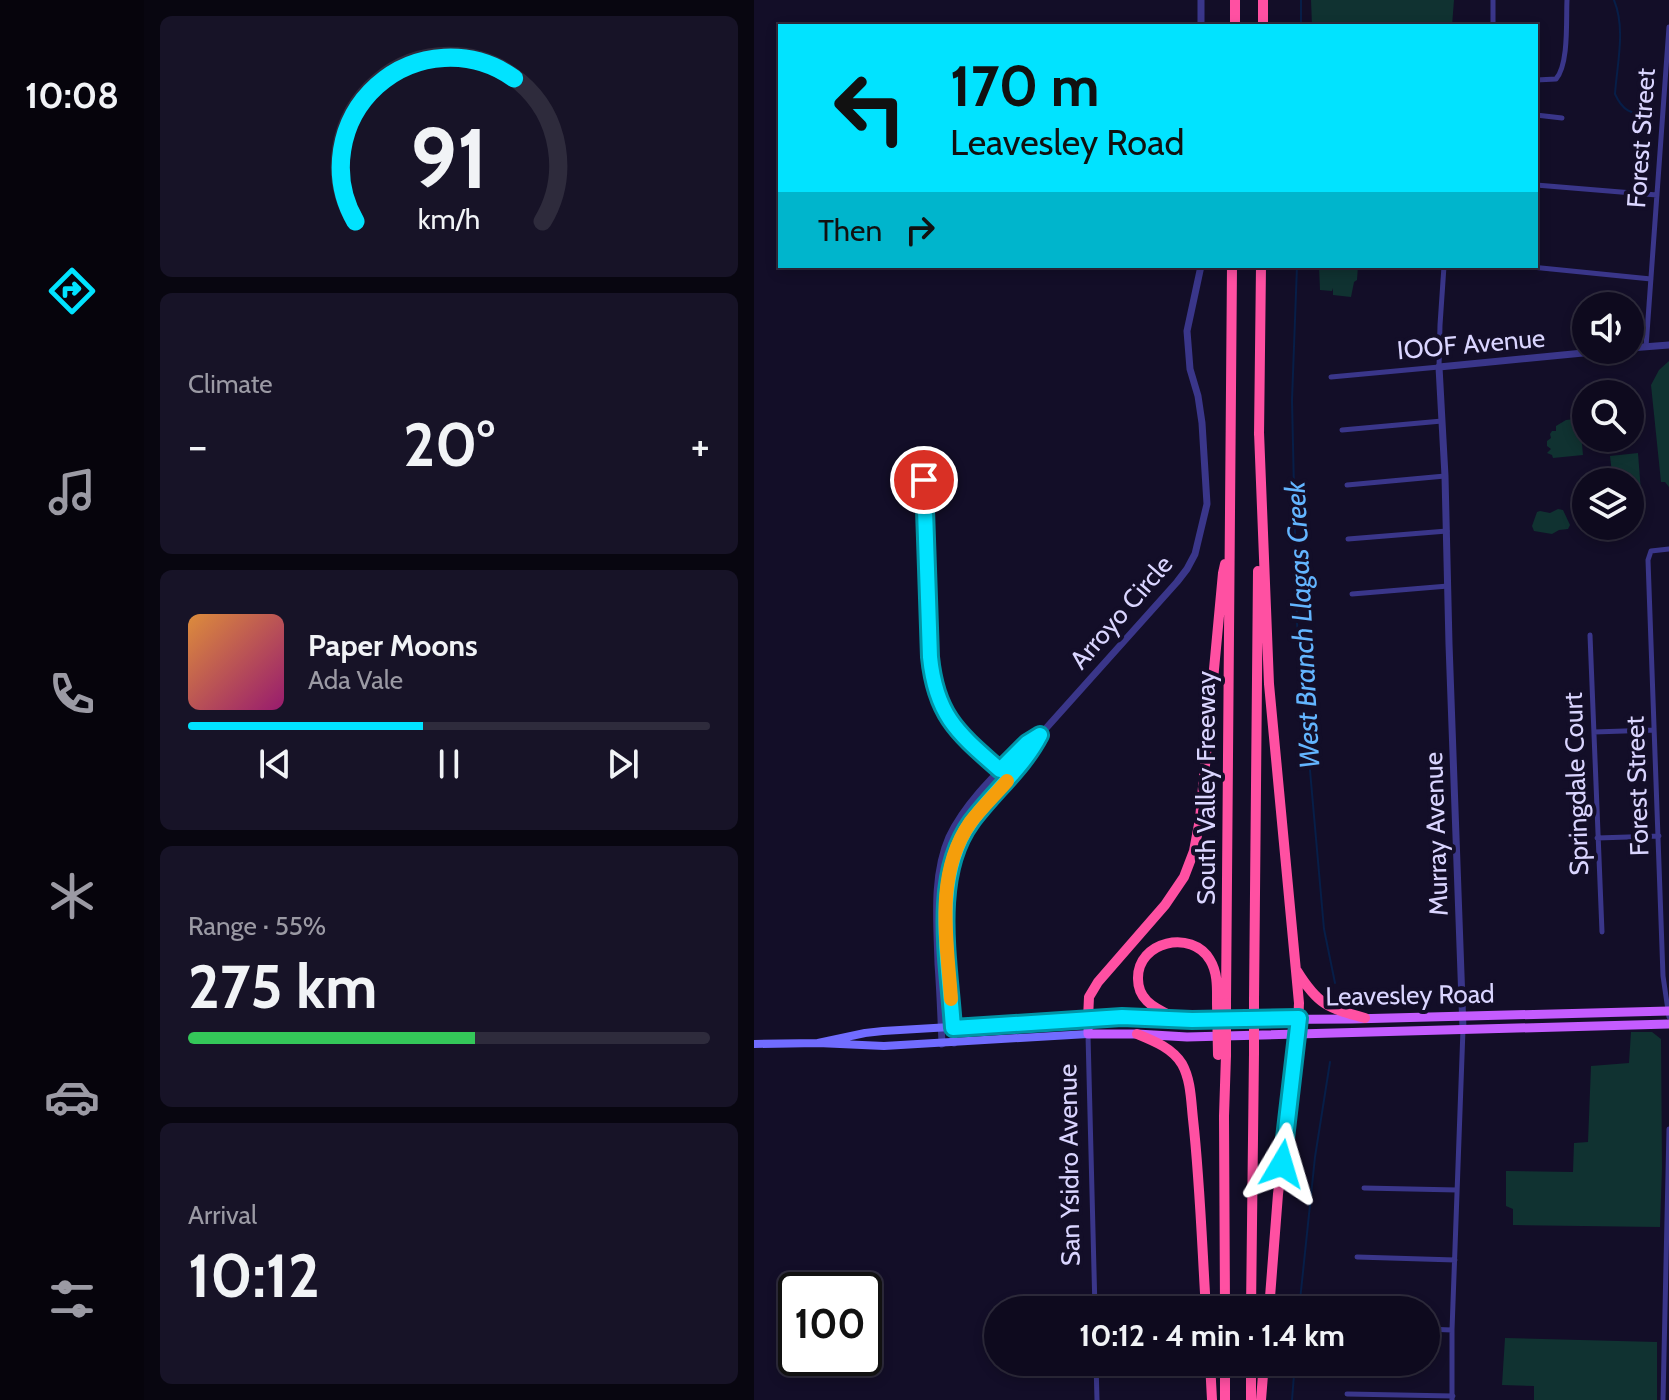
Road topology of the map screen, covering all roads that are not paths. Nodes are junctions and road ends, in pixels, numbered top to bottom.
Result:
1 (1201, 0) edge
2 (1235, 0) edge
3 (1263, 0) edge
4 (1493, 0) edge
5 (1567, 0) edge
6 (1201, 24) edge
7 (1235, 24) edge
8 (1263, 24) edge
9 (1493, 24) edge
10 (1669, 27) edge
11 (1538, 80) edge
12 (1666, 101) edge
13 (1538, 115) edge
14 (1562, 118) dead end
15 (1661, 134) junction
16 (1669, 134) edge
17 (1538, 185) edge
18 (1657, 195) junction
19 (1201, 268) edge
20 (1232, 268) edge
21 (1261, 268) edge
22 (1444, 268) edge
23 (1538, 268) edge
24 (1651, 279) junction
25 (1669, 345) edge
26 (1646, 347) joint
27 (1572, 354) edge
28 (1439, 367) junction
29 (1331, 377) dead end
30 (1443, 421) junction
31 (1342, 430) dead end
32 (1259, 432) junction
33 (1445, 476) junction
34 (924, 480) dead end
35 (1347, 485) dead end
36 (1447, 531) junction
37 (1348, 539) dead end
38 (1230, 547) junction
39 (1669, 549) edge
40 (1448, 586) junction
41 (1352, 594) dead end
42 (1590, 635) dead end
43 (1654, 730) junction
44 (1594, 732) junction
45 (1040, 735) junction
46 (1000, 770) junction
47 (1659, 836) junction
48 (1597, 838) junction
49 (1602, 932) dead end
50 (1296, 970) junction
51 (1222, 1003) junction
52 (1669, 1013) edge
53 (1463, 1016) junction
54 (1299, 1018) junction
55 (1365, 1018) junction
56 (1088, 1019) junction
57 (1180, 1020) junction
58 (1669, 1024) edge
59 (953, 1028) junction
60 (941, 1029) junction
61 (1463, 1029) junction
62 (1088, 1034) junction
63 (1137, 1034) junction
64 (1298, 1035) junction
65 (818, 1043) junction
66 (954, 1043) junction
67 (754, 1044) edge
68 (942, 1044) junction
69 (1669, 1129) edge
70 (1364, 1188) dead end
71 (1457, 1190) junction
72 (1357, 1257) dead end
73 (1455, 1260) junction
74 (1095, 1296) edge
75 (1205, 1296) edge
76 (1225, 1296) edge
77 (1251, 1296) edge
78 (1270, 1296) edge
79 (1440, 1330) edge
80 (1452, 1330) junction
81 (1096, 1376) edge
82 (1211, 1376) edge
83 (1225, 1376) edge
84 (1251, 1376) edge
85 (1263, 1376) edge
86 (1347, 1394) dead end
87 (1452, 1398) edge
88 (1097, 1400) edge
89 (1212, 1400) edge
90 (1225, 1400) edge
91 (1251, 1400) edge
92 (1261, 1400) edge
93 (1663, 1400) edge

1 - 6 street
2 - 7 highway
3 - 8 highway
4 - 9 street
5 - 11 street
10 - 12 street, Forest Street
12 - 15 street, Forest Street
13 - 14 street
15 - 16 street
15 - 18 street, Forest Street
17 - 18 street
18 - 24 street, Forest Street
19 - 45 street, Arroyo Circle
20 - 38 highway, South Valley Freeway
21 - 32 highway, South Valley Freeway
22 - 28 street, Murray Avenue
23 - 24 street
24 - 26 street, Forest Street
25 - 26 street
27 - 28 street, IOOF Avenue
28 - 29 street, IOOF Avenue
28 - 30 street, Murray Avenue
30 - 31 street
30 - 33 street, Murray Avenue
32 - 50 highway
32 - 77 highway, South Valley Freeway, bridge
33 - 35 street
33 - 36 street, Murray Avenue
34 - 46 street
36 - 37 street
36 - 40 street, Murray Avenue
38 - 51 highway, South Valley Freeway
38 - 56 highway
39 - 43 street, Forest Street
40 - 41 street
40 - 53 street, Murray Avenue
42 - 44 street, Springdale Court
43 - 44 street
43 - 47 street, Forest Street
44 - 48 street, Springdale Court
45 - 46 street, Arroyo Circle
45 - 59 street, Arroyo Circle
46 - 60 street, Arroyo Circle
47 - 48 street
47 - 52 street, Forest Street
48 - 49 street, Springdale Court
50 - 54 highway
50 - 55 highway
51 - 57 highway
51 - 76 highway, South Valley Freeway, bridge
52 - 53 main road, Leavesley Road
53 - 55 main road, Leavesley Road
53 - 61 street, Murray Avenue
54 - 55 main road, Leavesley Road
54 - 57 main road, Leavesley Road
54 - 64 highway
56 - 57 main road, Leavesley Road
56 - 59 main road, Leavesley Road
56 - 62 main road, San Ysidro Avenue
58 - 61 main road, Leavesley Road
59 - 60 main road, Leavesley Road
59 - 66 street, Arroyo Circle
60 - 65 main road, Leavesley Road
60 - 68 street, Arroyo Circle
61 - 64 main road, Leavesley Road
61 - 71 street, Murray Avenue
62 - 63 main road, Leavesley Road
62 - 66 main road, Leavesley Road
62 - 74 street, San Ysidro Avenue
63 - 64 main road, Leavesley Road
63 - 75 highway
64 - 78 highway
65 - 67 main road, Leavesley Road
65 - 68 main road, Leavesley Road
66 - 68 main road, Leavesley Road
69 - 93 street
70 - 71 street
71 - 73 street, Murray Avenue
72 - 73 street
73 - 80 street, Murray Avenue
79 - 80 street
80 - 87 street, Murray Avenue
81 - 88 street
82 - 89 highway
83 - 90 highway
84 - 91 highway
85 - 92 highway
86 - 87 street

